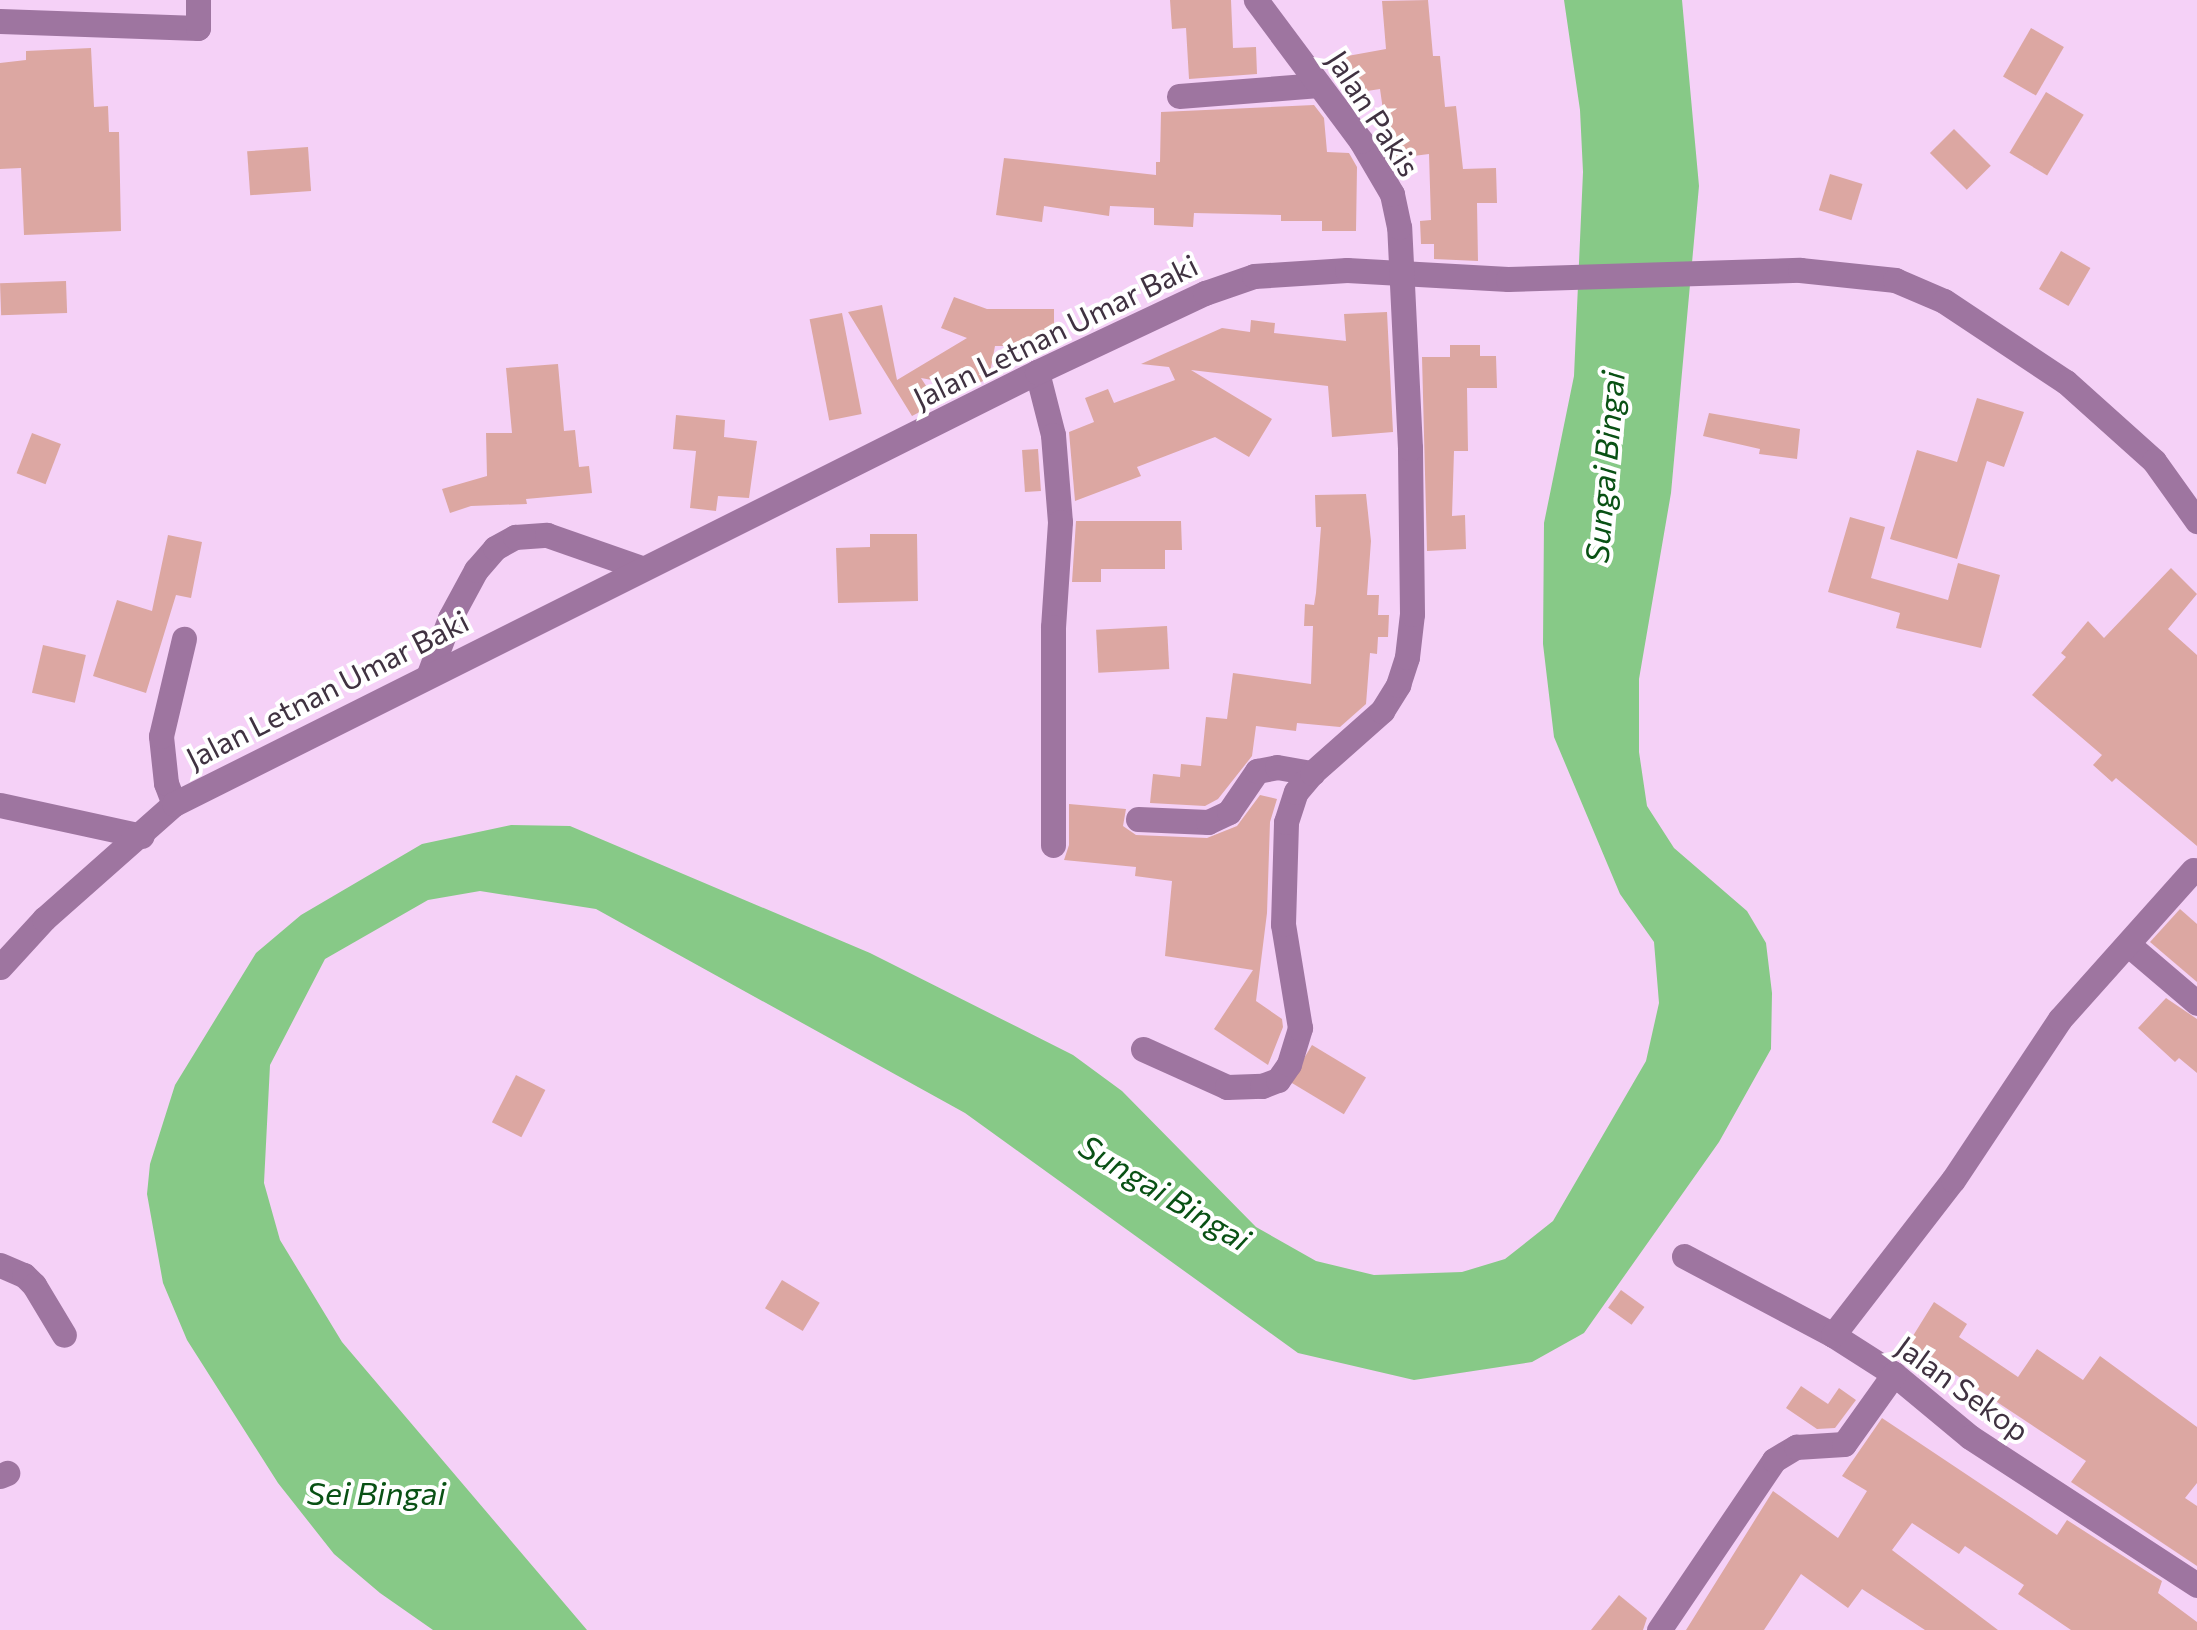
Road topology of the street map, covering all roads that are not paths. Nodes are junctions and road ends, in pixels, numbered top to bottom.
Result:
1 (198, 0) edge
2 (1256, 0) edge
3 (0, 21) edge
4 (1319, 85) junction
5 (1179, 96) dead end
6 (1401, 276) junction
7 (1037, 372) junction
8 (2197, 521) edge
9 (641, 568) junction
10 (184, 639) dead end
11 (430, 674) junction
12 (1312, 773) junction
13 (174, 804) junction
14 (0, 806) edge
15 (1138, 819) dead end
16 (142, 836) junction
17 (1053, 846) dead end
18 (2193, 870) dead end
19 (2130, 946) junction
20 (0, 967) edge
21 (2197, 1003) edge
22 (1143, 1049) dead end
23 (1684, 1256) dead end
24 (0, 1265) edge
25 (64, 1335) dead end
26 (1833, 1335) junction
27 (1894, 1374) junction
28 (2195, 1578) edge
29 (1660, 1630) edge

1 - 3 street
2 - 4 street, Jalan Pakis
4 - 5 street
4 - 6 street, Jalan Pakis
6 - 7 street, Jalan Letnan Umar Baki
6 - 8 street, Jalan Letnan Umar Baki
6 - 12 street, Jalan Pakis
7 - 9 street, Jalan Letnan Umar Baki
7 - 17 street
9 - 11 street, Jalan Letnan Umar Baki
9 - 11 street
10 - 13 street
11 - 13 street, Jalan Letnan Umar Baki
12 - 15 street
12 - 22 street, Jalan Pakis
13 - 16 street, Jalan Letnan Umar Baki
14 - 16 street
16 - 20 street, Jalan Letnan Umar Baki
18 - 19 street
19 - 21 street
19 - 26 street
23 - 26 street, Jalan Sekop
24 - 25 street
26 - 27 street, Jalan Sekop
27 - 28 street, Jalan Sekop
27 - 29 street

